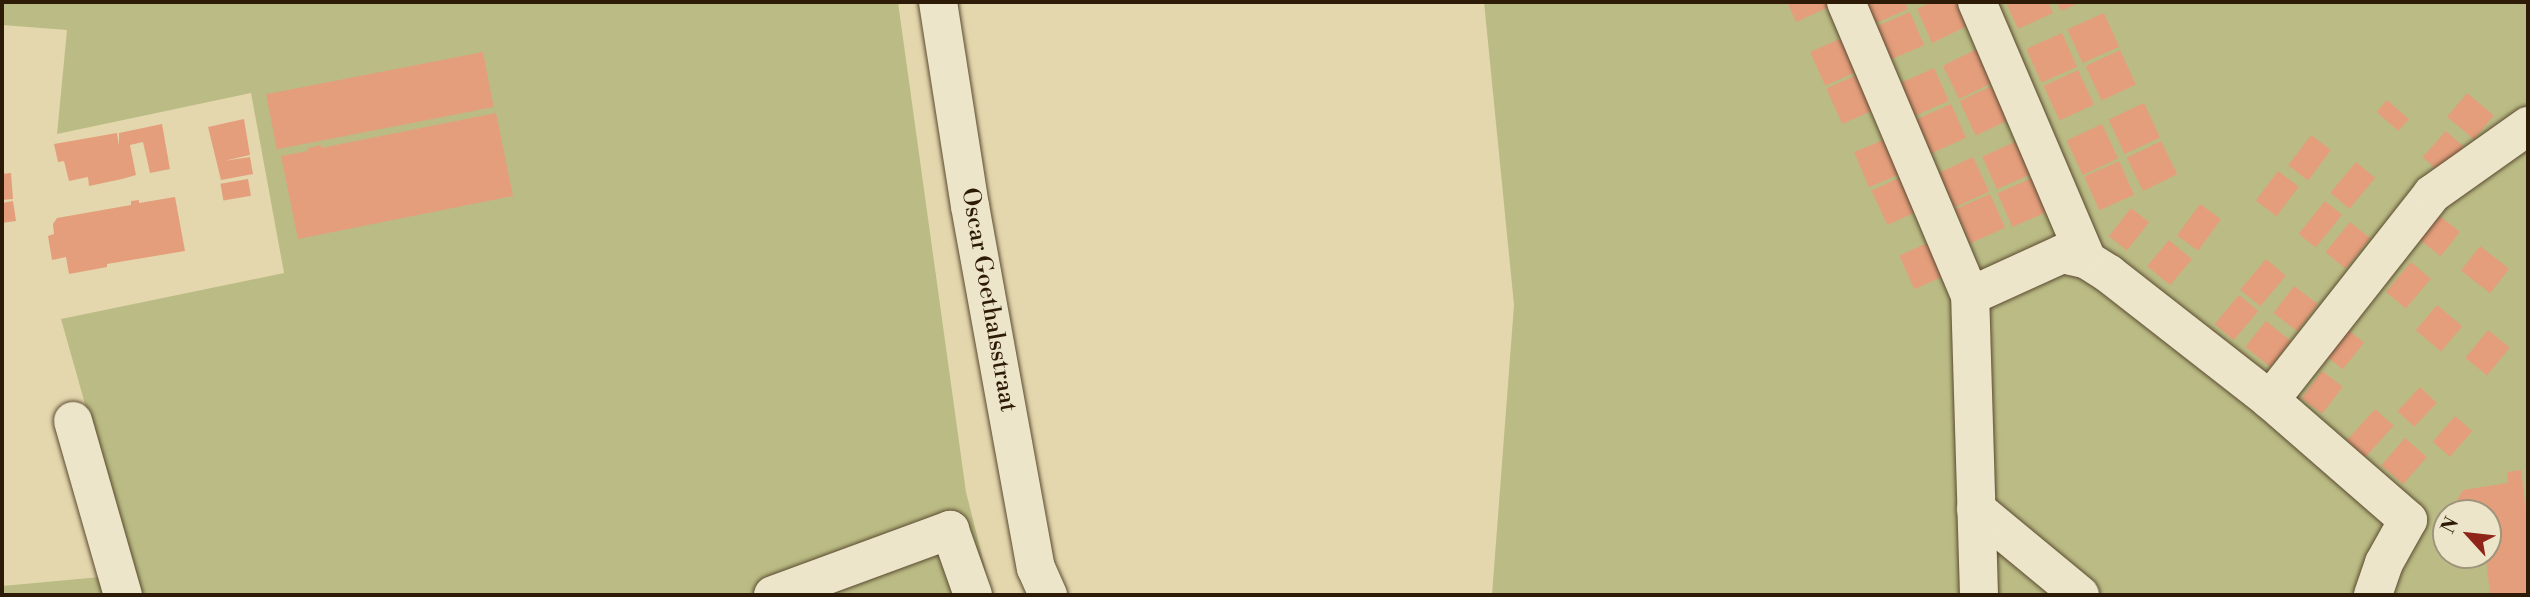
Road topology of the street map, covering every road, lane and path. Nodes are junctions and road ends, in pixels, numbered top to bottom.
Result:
1 (938, 2) edge
2 (1846, 2) edge
3 (1977, 2) edge
4 (2528, 126) edge
5 (2087, 260) junction
6 (1970, 296) junction
7 (2270, 400) junction
8 (73, 421) dead end
9 (1976, 509) junction
10 (2381, 584) edge
11 (123, 595) edge
12 (773, 595) edge
13 (973, 595) edge
14 (1048, 595) edge
15 (1979, 595) edge
16 (2080, 595) edge

1 - 14 street, Oscar Goethalsstraat
2 - 6 street
3 - 5 street
4 - 7 street
5 - 6 street
5 - 7 street
6 - 9 street
7 - 10 street
8 - 11 street
9 - 15 street
9 - 16 street
12 - 13 street

